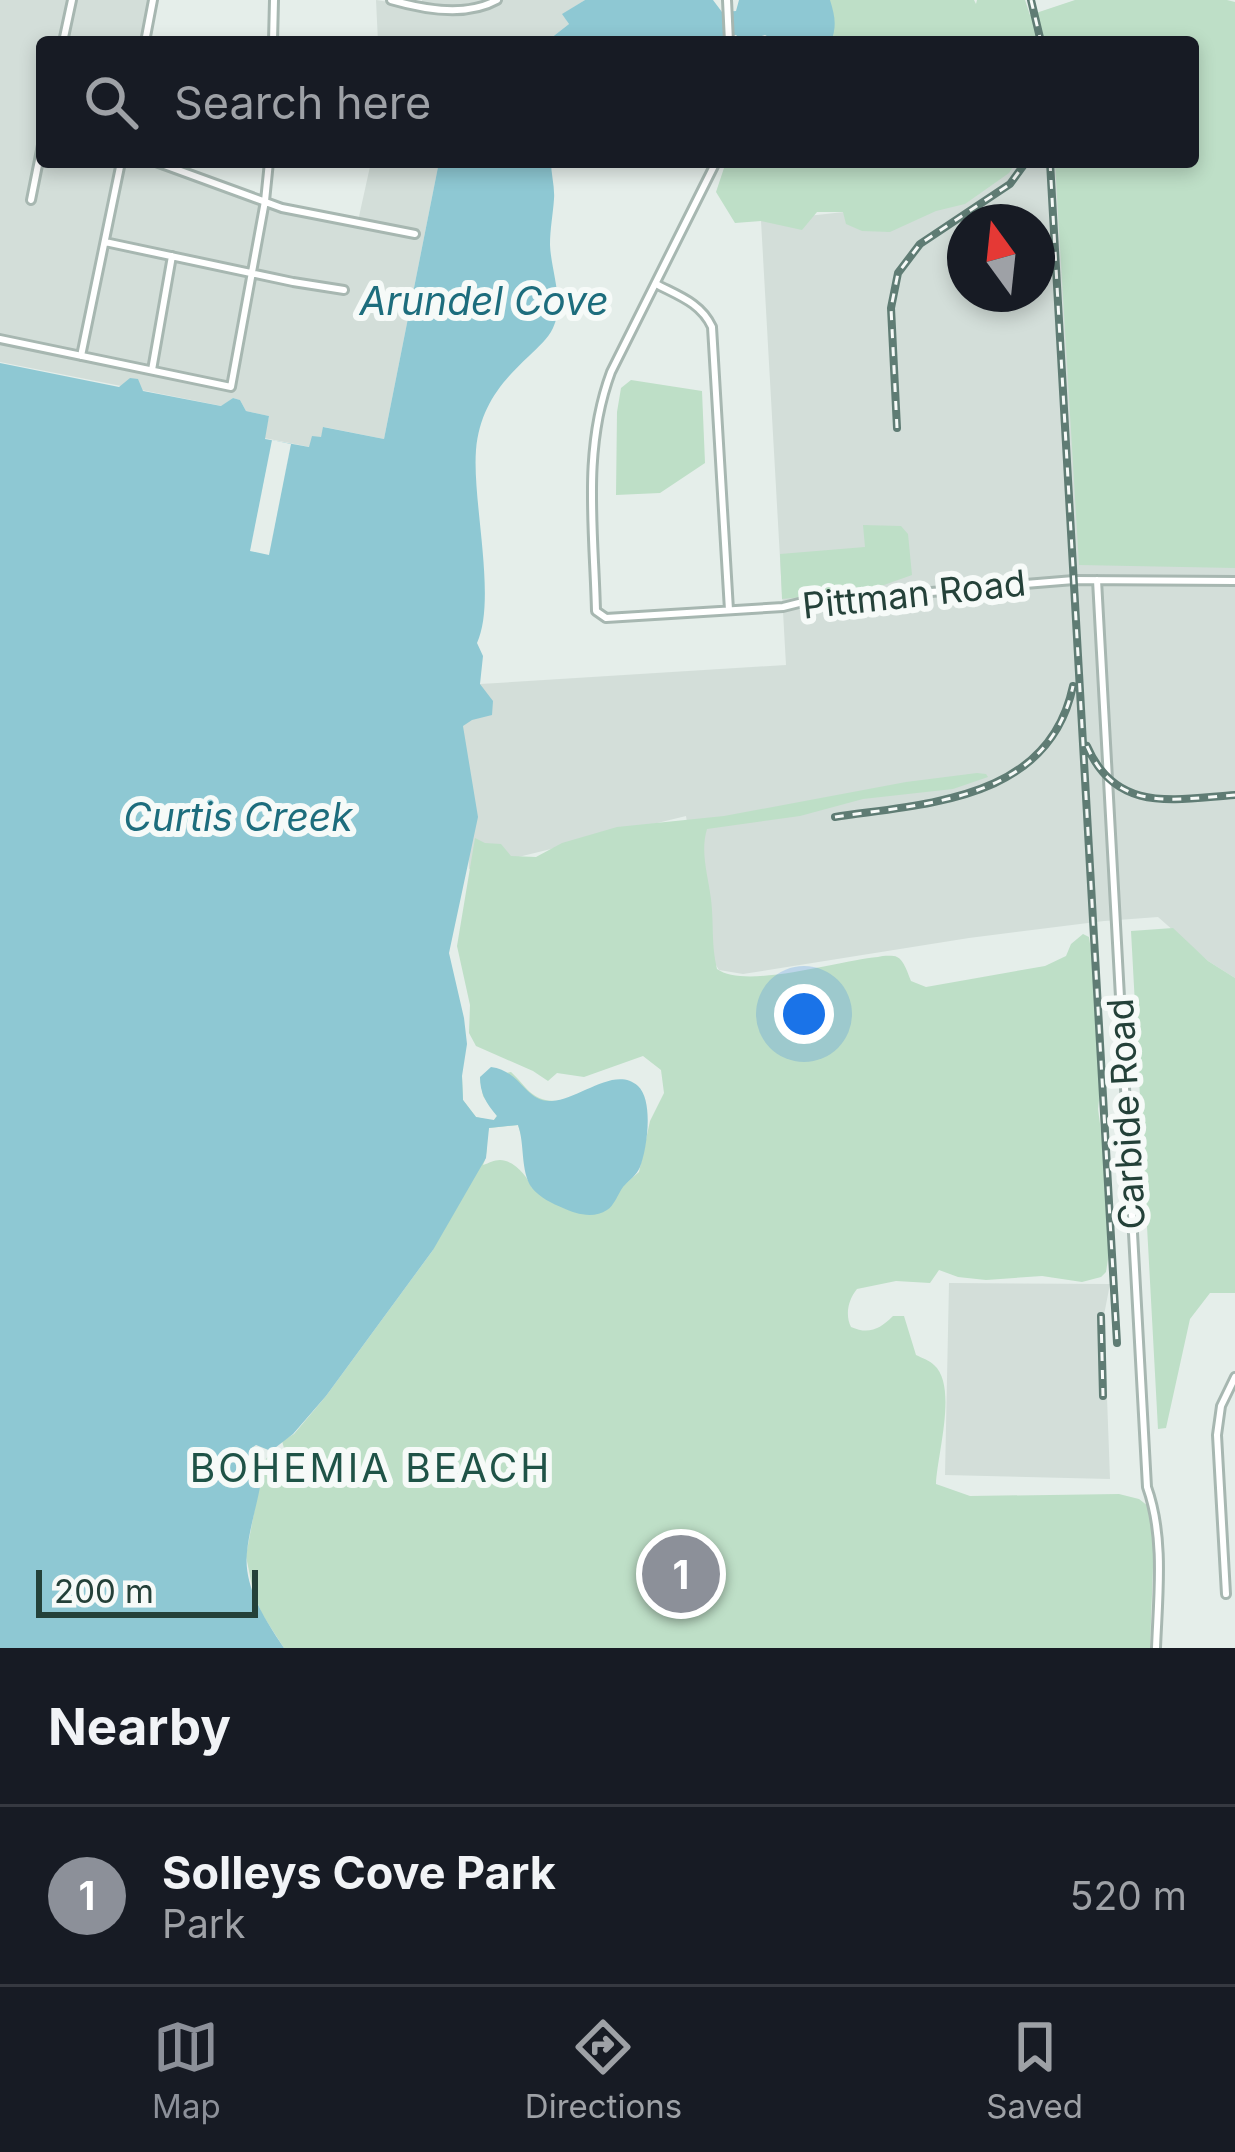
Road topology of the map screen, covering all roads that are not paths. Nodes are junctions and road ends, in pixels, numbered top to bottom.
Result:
1 (72, 0) edge
2 (153, 0) edge
3 (274, 0) edge
4 (391, 0) edge
5 (497, 0) edge
6 (727, 3) edge
7 (64, 36) edge
8 (146, 36) edge
9 (273, 36) edge
10 (729, 36) edge
11 (37, 168) edge
12 (120, 168) edge
13 (173, 168) edge
14 (268, 168) edge
15 (713, 168) edge
16 (31, 200) dead end
17 (265, 201) junction
18 (415, 234) dead end
19 (105, 242) junction
20 (172, 256) junction
21 (252, 274) junction
22 (656, 284) junction
23 (344, 290) dead end
24 (0, 339) edge
25 (81, 356) junction
26 (152, 370) junction
27 (1097, 579) junction
28 (1235, 581) edge
29 (729, 610) junction
30 (1235, 1377) edge
31 (1235, 1557) edge
32 (1224, 1558) junction
33 (1226, 1594) dead end
34 (1156, 1648) edge

1 - 7 street
2 - 8 street
3 - 9 street
4 - 5 street
6 - 10 street
11 - 16 street
12 - 19 street
13 - 17 street
14 - 17 street
15 - 22 street
17 - 18 street
17 - 21 street
19 - 20 street
19 - 25 street
20 - 21 street
20 - 26 street
21 - 23 street
21 - 26 street
22 - 29 street
22 - 29 street, Pittman Road
24 - 25 street
25 - 26 street
27 - 28 street, Pittman Road
27 - 29 street, Pittman Road
27 - 34 street, Carbide Road
30 - 32 street
31 - 32 street
32 - 33 street

